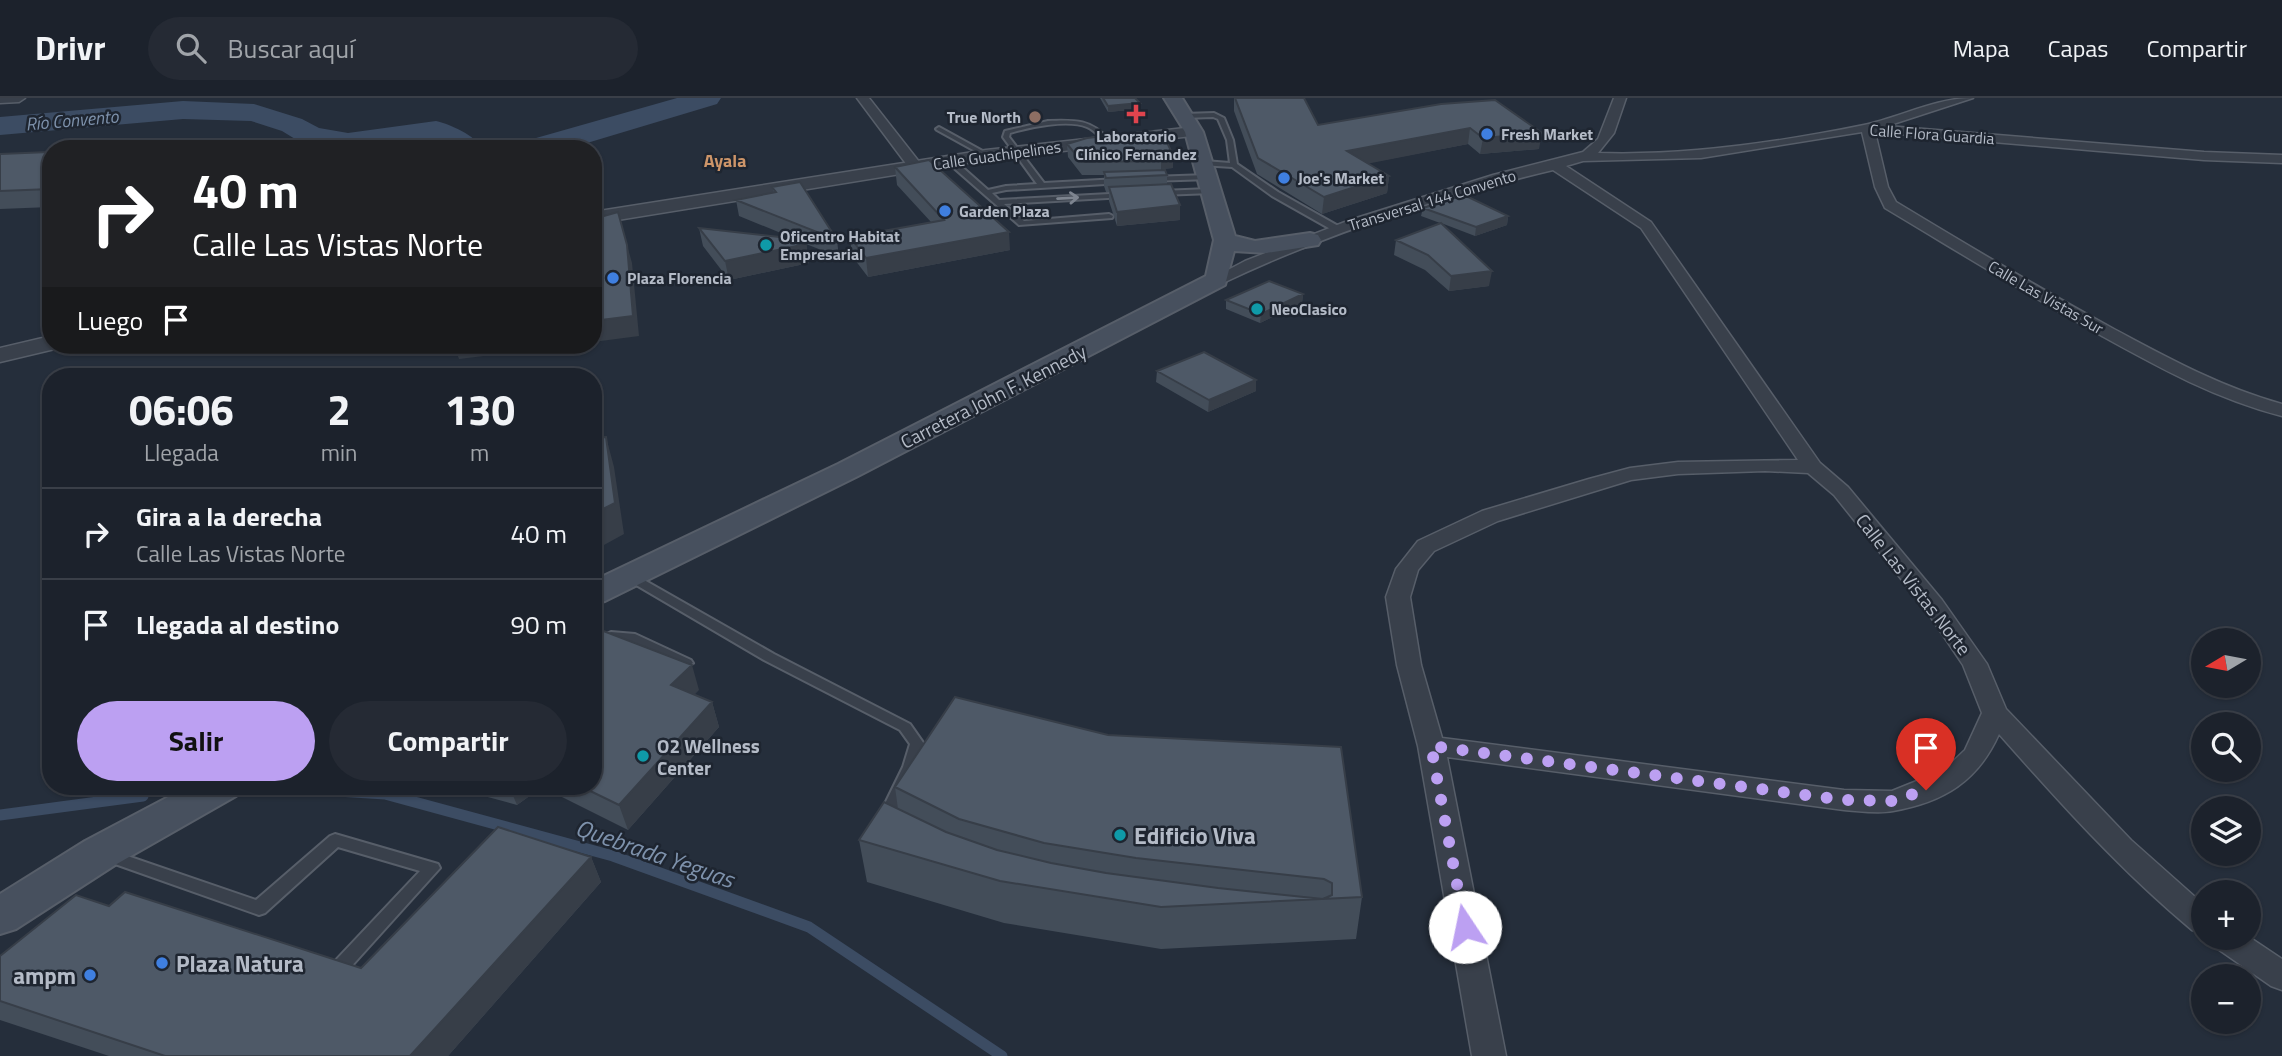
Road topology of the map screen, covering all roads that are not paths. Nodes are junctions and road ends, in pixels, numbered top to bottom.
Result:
1 (19, 98) edge
2 (33, 98) edge
3 (863, 98) edge
4 (1620, 98) edge
5 (1967, 98) edge
6 (0, 99) edge
7 (1184, 115) edge
8 (1867, 128) junction
9 (939, 129) dead end
10 (1601, 143) junction
11 (992, 155) junction
12 (1021, 157) junction
13 (1583, 157) junction
14 (1654, 157) junction
15 (2282, 159) edge
16 (950, 161) junction
17 (1234, 164) junction
18 (1553, 164) junction
19 (915, 166) junction
20 (1206, 177) junction
21 (1129, 180) edge
22 (1142, 180) edge
23 (1042, 186) junction
24 (988, 192) junction
25 (1139, 194) edge
26 (1153, 194) edge
27 (999, 202) junction
28 (602, 216) edge
29 (1109, 216) edge
30 (1337, 229) junction
31 (1225, 240) junction
32 (1310, 240) junction
33 (1217, 280) junction
34 (42, 345) edge
35 (0, 355) edge
36 (2282, 410) edge
37 (1813, 467) junction
38 (630, 575) junction
39 (602, 589) edge
40 (602, 640) edge
41 (687, 663) edge
42 (1995, 713) junction
43 (1431, 746) junction
44 (206, 795) edge
45 (887, 831) edge
46 (100, 853) junction
47 (2191, 912) edge
48 (0, 916) edge
49 (2244, 950) edge
50 (342, 965) edge
51 (2282, 976) edge
52 (1489, 1056) edge

1 - 2 street
1 - 6 street
3 - 19 street
4 - 10 street, Transversal 144 Convento
5 - 8 street
7 - 12 street, Calle Guachipelines
7 - 17 lane
7 - 20 main road
8 - 14 street, Calle Flora Guardia
8 - 15 street, Calle Flora Guardia
8 - 36 street, Calle Las Vistas Sur
9 - 11 lane
10 - 13 street, Transversal 144 Convento
10 - 14 street
11 - 12 street, Calle Guachipelines
11 - 16 street, Calle Guachipelines
12 - 23 lane
13 - 14 street, Calle Flora Guardia
13 - 18 street, Transversal 144 Convento
16 - 19 street, Calle Guachipelines
16 - 24 lane
17 - 20 lane
17 - 30 lane
18 - 30 street, Transversal 144 Convento
18 - 37 street, Calle Las Vistas Norte
19 - 28 street, Calle Guachipelines
20 - 22 lane
20 - 26 lane
20 - 31 main road
21 - 23 lane
23 - 24 lane
24 - 27 lane
27 -> 25 lane
27 - 29 lane
30 - 32 street, Transversal 144 Convento
31 - 32 main road
31 - 33 main road
32 - 33 street, Transversal 144 Convento
33 - 38 main road, Carretera John F. Kennedy
34 - 35 street
37 - 42 street, Calle Las Vistas Norte
37 - 43 street
38 - 39 main road, Carretera John F. Kennedy
38 - 45 lane
40 - 41 lane
42 - 43 street
42 - 47 street
43 - 52 street
44 - 46 main road
46 - 48 main road
46 - 50 lane
49 - 51 street

